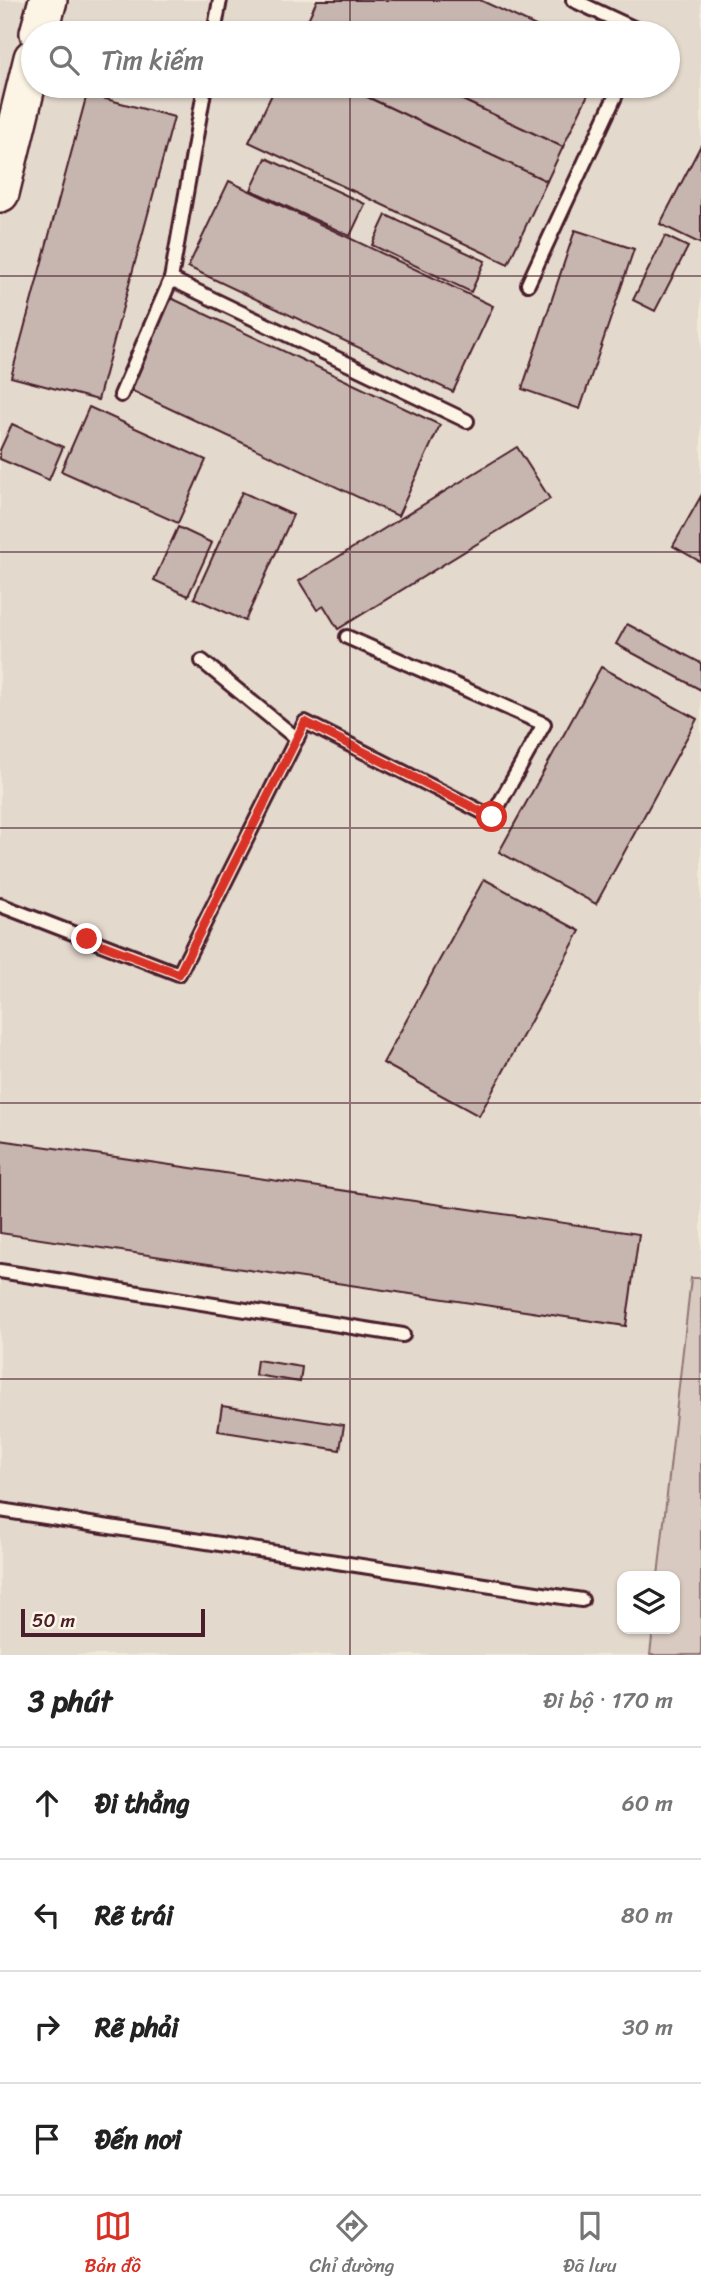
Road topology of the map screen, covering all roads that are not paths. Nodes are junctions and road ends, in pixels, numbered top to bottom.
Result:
1 (48, 0) edge
2 (220, 0) edge
3 (573, 0) edge
4 (42, 21) edge
5 (216, 21) edge
6 (618, 21) edge
7 (23, 98) edge
8 (203, 98) edge
9 (614, 98) edge
10 (0, 193) edge
11 (171, 279) junction
12 (528, 284) dead end
13 (121, 395) dead end
14 (467, 421) dead end
15 (347, 637) dead end
16 (202, 661) dead end
17 (296, 740) junction
18 (0, 905) edge
19 (0, 1270) edge
20 (403, 1335) dead end
21 (0, 1510) edge
22 (582, 1600) dead end

1 - 4 main road
2 - 5 lane
3 - 6 lane
7 - 10 main road
8 - 11 lane
9 - 12 lane
11 - 13 lane
11 - 14 lane
15 - 17 lane
16 - 17 lane
17 - 18 lane
19 - 20 lane
21 - 22 lane

